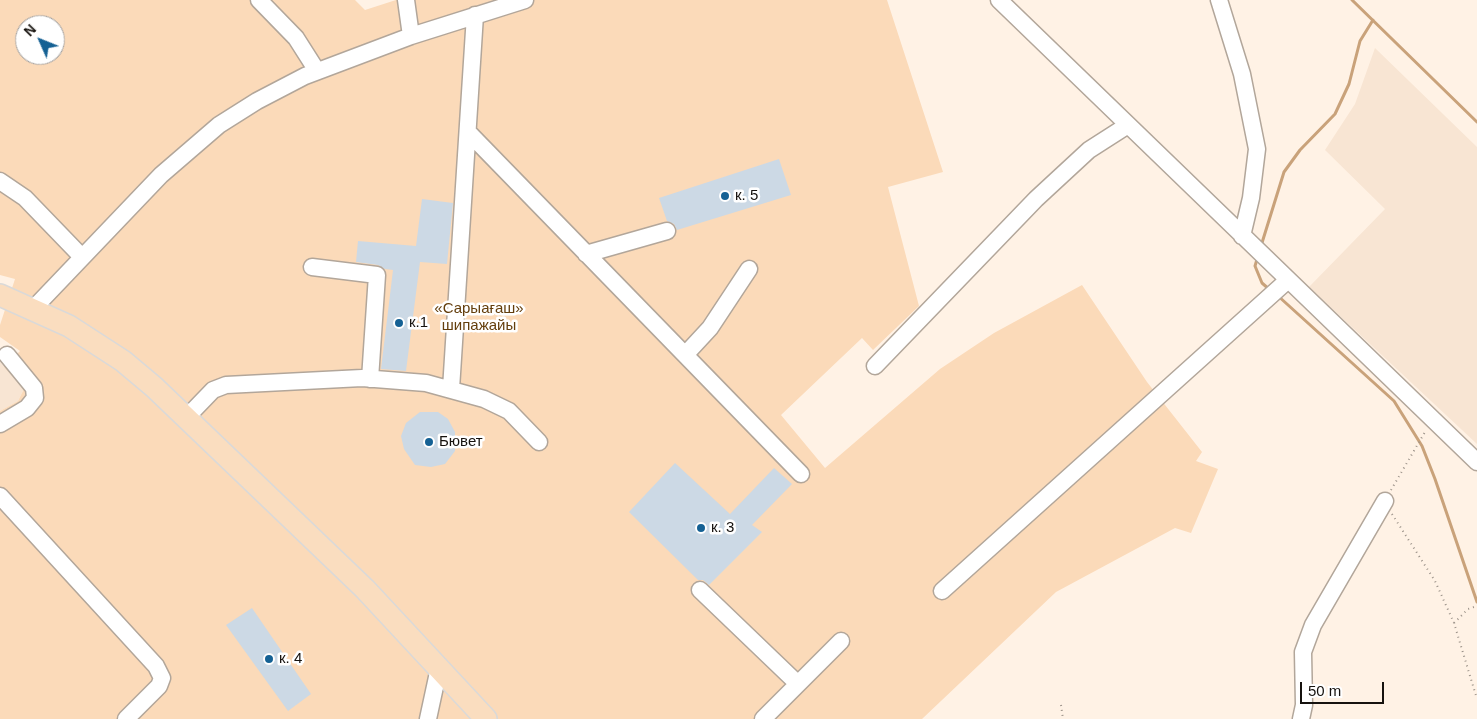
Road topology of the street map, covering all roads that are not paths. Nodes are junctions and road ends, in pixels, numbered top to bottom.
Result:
1 (259, 0) edge
2 (406, 0) edge
3 (525, 0) edge
4 (999, 0) edge
5 (1219, 0) edge
6 (475, 15) junction
7 (411, 36) junction
8 (317, 71) junction
9 (1128, 125) junction
10 (468, 132) junction
11 (0, 181) edge
12 (668, 230) dead end
13 (1242, 236) junction
14 (586, 254) junction
15 (82, 257) junction
16 (312, 267) dead end
17 (749, 269) dead end
18 (1288, 280) junction
19 (0, 295) edge
20 (33, 309) junction
21 (2, 354) edge
22 (685, 355) junction
23 (875, 366) dead end
24 (370, 379) junction
25 (451, 389) junction
26 (186, 418) junction
27 (0, 424) edge
28 (539, 442) dead end
29 (1477, 462) edge
30 (801, 474) dead end
31 (0, 496) edge
32 (1385, 502) road end
33 (700, 590) dead end
34 (942, 591) dead end
35 (841, 641) dead end
36 (439, 668) junction
37 (798, 684) junction
38 (126, 719) edge
39 (428, 719) edge
40 (486, 719) edge
41 (763, 719) edge
42 (1301, 719) edge

1 - 8 street
2 - 7 street
3 - 6 street
4 - 9 street
5 - 13 street
6 - 7 street
6 - 10 street
7 - 8 street
8 - 15 street
9 - 13 street
9 - 23 street
10 - 14 street
10 - 25 street
11 - 15 street
12 - 14 street
13 - 18 street
14 - 22 street
15 - 20 street
16 - 24 street
17 - 22 street
18 - 29 street
18 - 34 street
19 - 20 main road
20 - 26 main road
21 - 27 street
22 - 30 street
24 - 25 street
24 - 26 street
25 - 28 street
26 - 36 main road
31 - 38 street
32 - 42 street
33 - 37 street
35 - 37 street
36 - 39 street
36 - 40 main road
37 - 41 street

